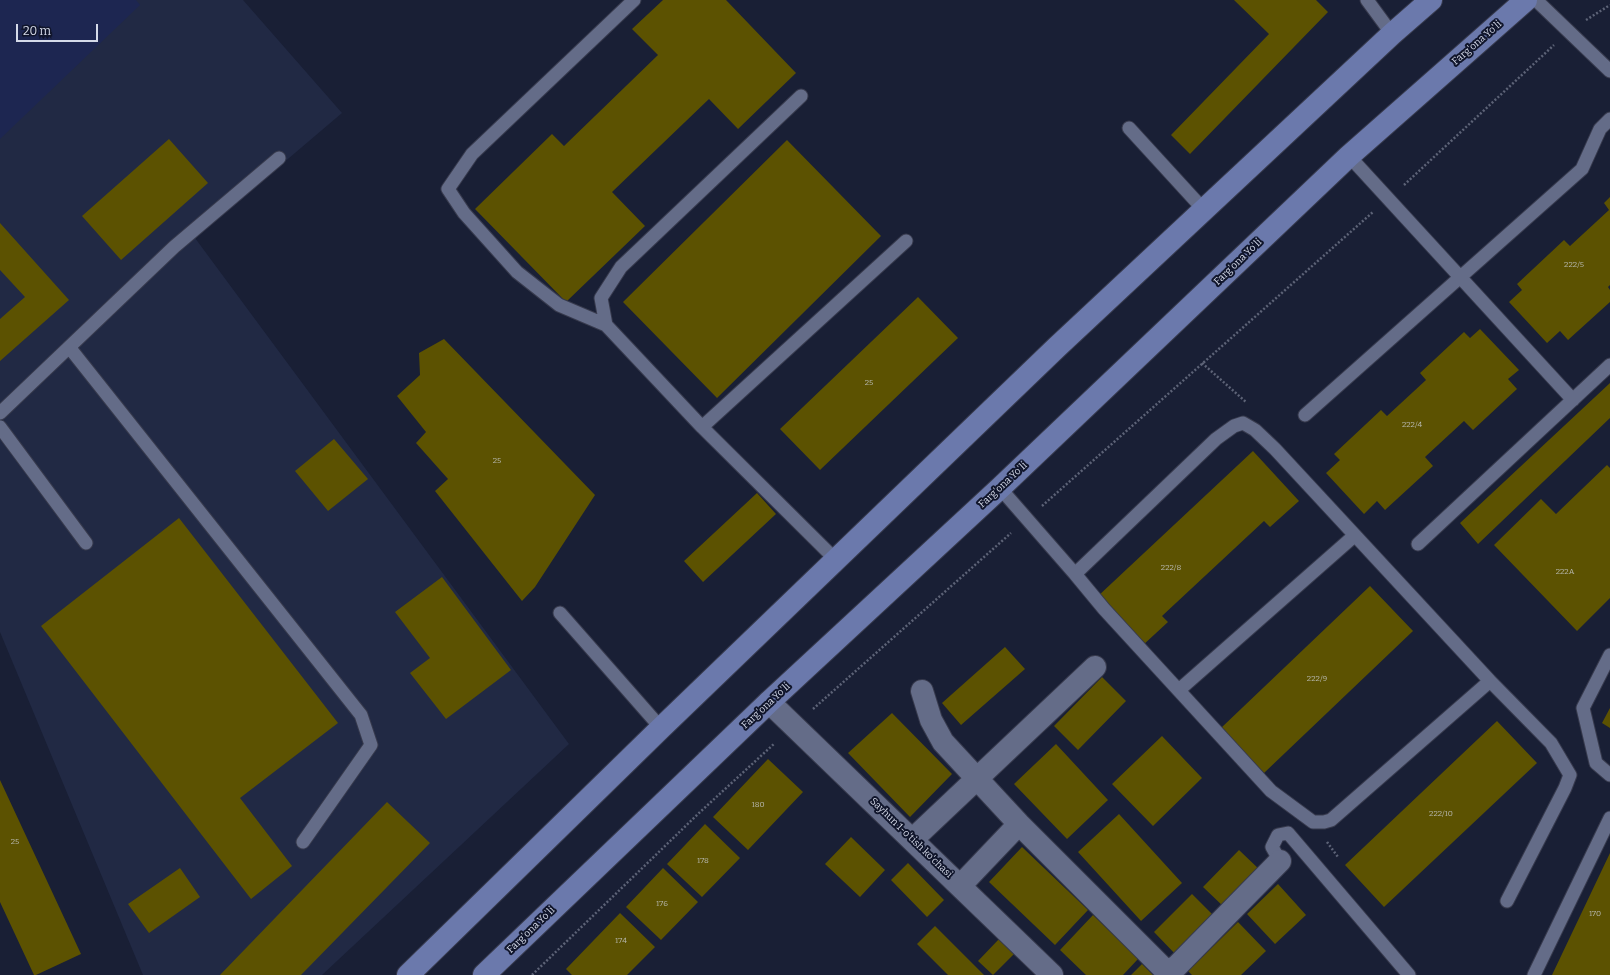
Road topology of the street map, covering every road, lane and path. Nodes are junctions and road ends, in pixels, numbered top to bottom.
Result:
1 (634, 0) edge
2 (1367, 0) edge
3 (1431, 0) edge
4 (1526, 0) edge
5 (1536, 0) edge
6 (1610, 5) edge
7 (1569, 33) junction
8 (1392, 34) junction
9 (1610, 71) edge
10 (801, 96) dead end
11 (1610, 119) edge
12 (1129, 128) dead end
13 (1349, 156) junction
14 (279, 158) dead end
15 (1388, 200) junction
16 (1204, 210) junction
17 (906, 241) dead end
18 (1460, 277) junction
19 (606, 326) junction
20 (70, 347) junction
21 (1610, 365) edge
22 (1572, 400) junction
23 (0, 413) edge
24 (1305, 415) dead end
25 (0, 427) edge
26 (702, 427) junction
27 (1000, 488) junction
28 (1027, 519) junction
29 (1354, 536) junction
30 (86, 543) dead end
31 (1418, 544) dead end
32 (836, 560) junction
33 (1075, 574) junction
34 (560, 613) dead end
35 (1610, 655) edge
36 (1095, 667) dead end
37 (1490, 681) junction
38 (1179, 690) junction
39 (922, 691) dead end
40 (769, 702) junction
41 (794, 726) junction
42 (661, 728) junction
43 (1610, 775) edge
44 (977, 778) junction
45 (1610, 818) edge
46 (1019, 824) junction
47 (912, 840) junction
48 (303, 842) dead end
49 (1280, 861) joint
50 (960, 886) junction
51 (1507, 901) dead end
52 (408, 975) edge
53 (484, 975) edge
54 (532, 975) edge
55 (1052, 975) edge
56 (1409, 975) edge
57 (1534, 975) edge

1 - 19 lane
2 - 8 lane
3 - 8 main road
4 - 13 main road, Farg'ona Yo'li
5 - 7 lane
6 - 7 path
7 - 9 lane
7 - 15 path
8 - 16 main road
10 - 19 lane
11 - 18 lane
12 - 16 lane
13 - 15 lane
13 - 27 main road, Farg'ona Yo'li
14 - 20 lane
15 - 18 lane
15 - 28 path
16 - 32 main road
17 - 26 lane
18 - 22 lane
18 - 24 lane
19 - 26 lane
20 - 23 lane
20 - 48 lane
21 - 22 lane
22 - 31 lane
25 - 30 lane
26 - 32 lane
27 - 28 lane
27 - 40 main road, Farg'ona Yo'li
28 - 33 lane
28 - 41 path
29 - 33 lane
29 - 37 lane
29 - 38 lane
32 - 42 main road
33 - 38 lane
34 - 42 lane
35 - 43 lane
36 - 44 street
37 - 38 lane
37 - 51 lane
39 - 44 street
40 - 41 street, Sayhun 1-o'tish ko'chasi
40 - 53 main road, Farg'ona Yo'li
41 - 47 street, Sayhun 1-o'tish ko'chasi
41 - 54 path
42 - 52 main road
44 - 46 street
44 - 47 street
45 - 57 lane
46 - 49 street
46 - 50 street
47 - 50 street, Sayhun 1-o'tish ko'chasi
49 - 56 lane
50 - 55 street, Sayhun 1-o'tish ko'chasi

